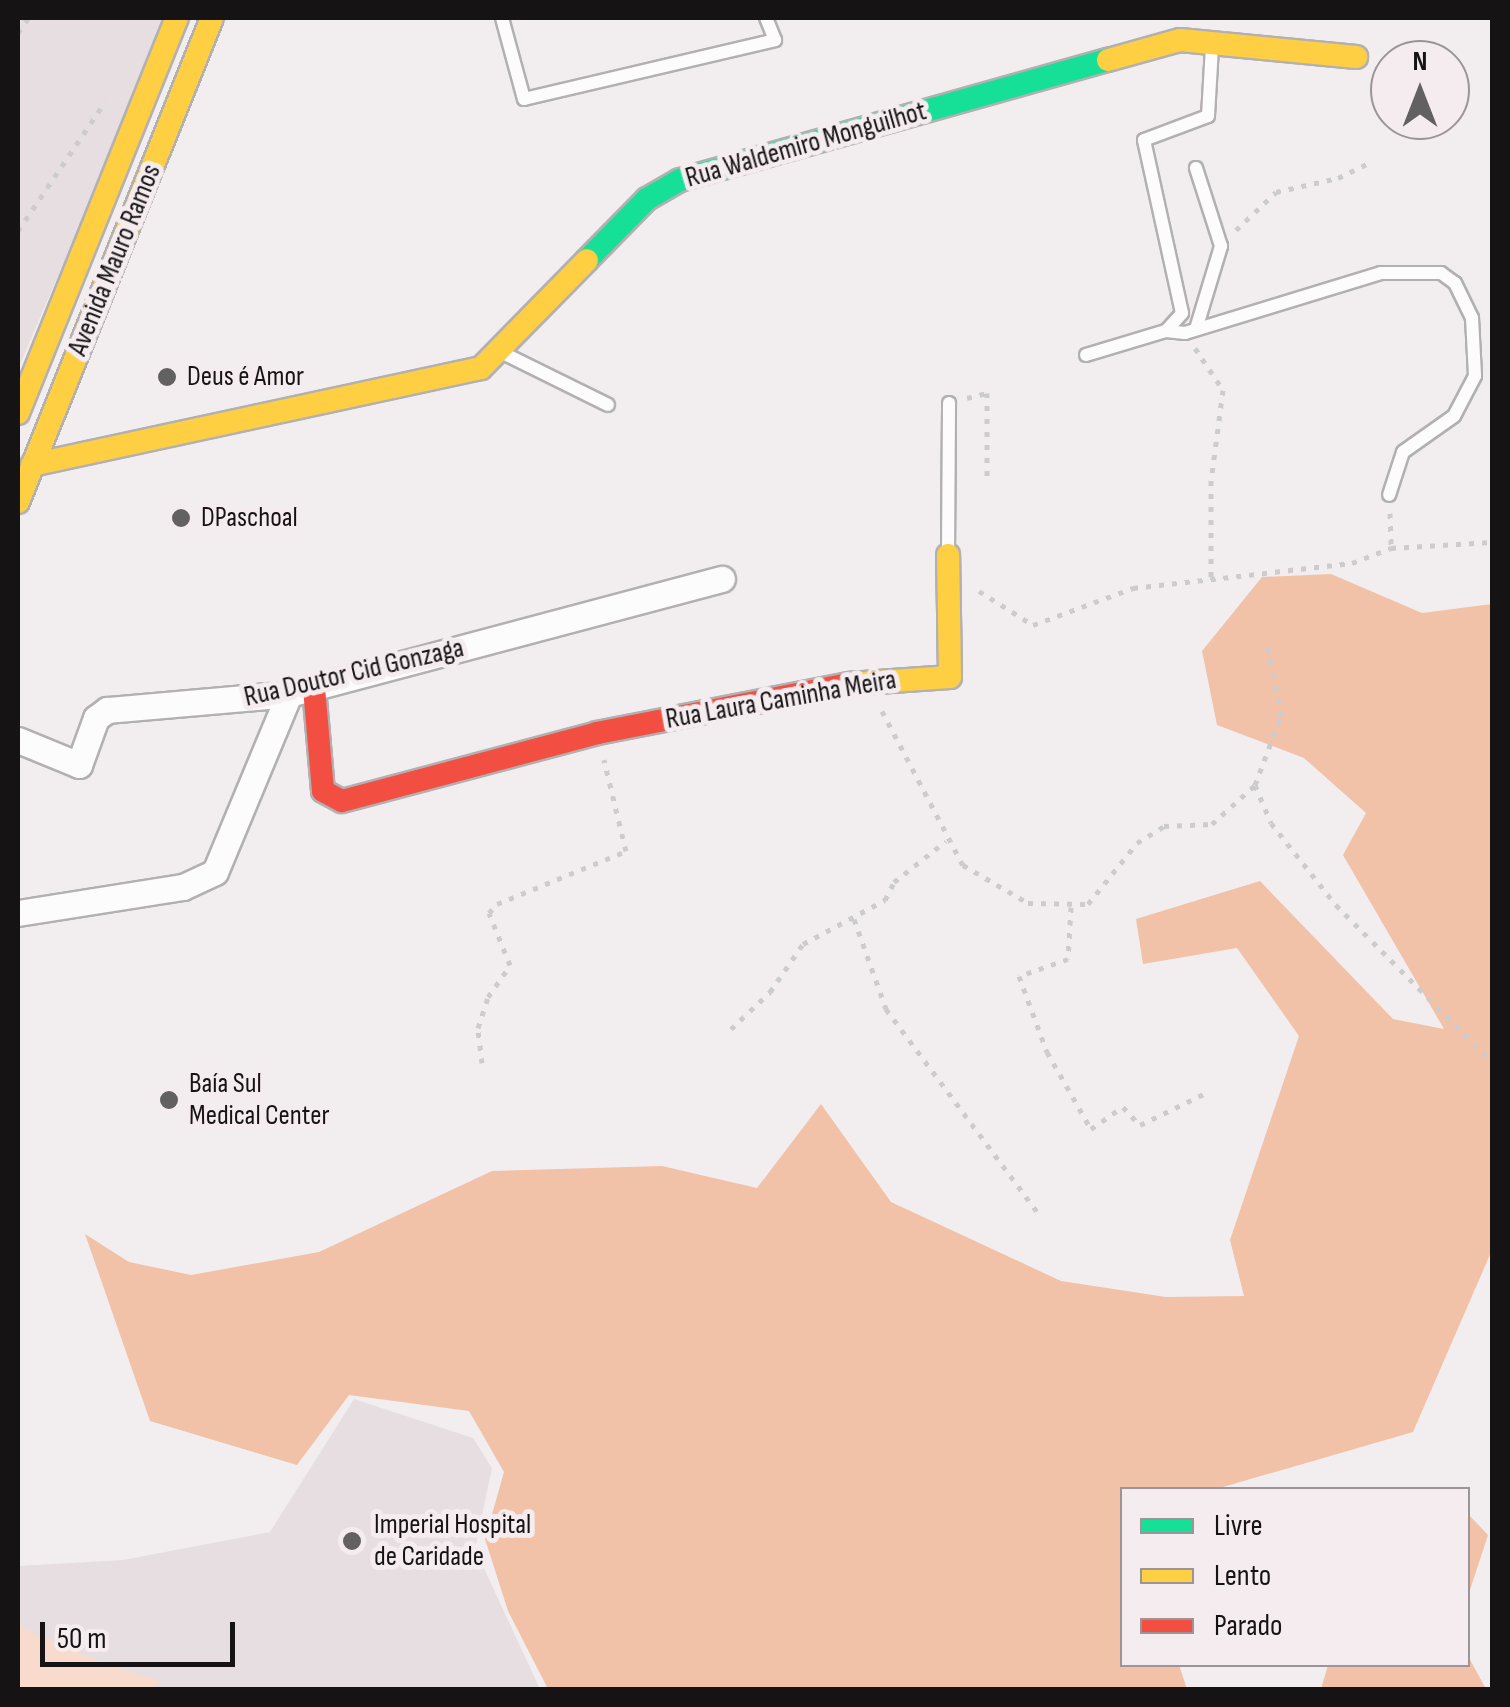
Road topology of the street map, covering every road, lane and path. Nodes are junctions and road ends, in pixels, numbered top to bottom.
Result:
1 (28, 18) edge
2 (177, 18) edge
3 (212, 18) edge
4 (502, 18) edge
5 (766, 18) edge
6 (18, 33) edge
7 (1212, 44) junction
8 (1356, 58) dead end
9 (107, 100) dead end
10 (1372, 161) dead end
11 (1196, 168) dead end
12 (18, 231) edge
13 (1221, 246) junction
14 (1166, 331) junction
15 (1191, 331) junction
16 (503, 353) junction
17 (1086, 355) dead end
18 (949, 403) joint
19 (608, 405) dead end
20 (18, 414) edge
21 (32, 465) junction
22 (987, 480) dead end
23 (1389, 495) joint
24 (18, 502) edge
25 (1492, 542) edge
26 (1391, 548) junction
27 (948, 555) joint
28 (1211, 577) junction
29 (722, 578) dead end
30 (977, 589) dead end
31 (1266, 638) dead end
32 (898, 677) junction
33 (301, 691) junction
34 (597, 733) junction
35 (18, 740) edge
36 (1256, 784) junction
37 (946, 841) junction
38 (1071, 907) junction
39 (18, 912) edge
40 (854, 919) junction
41 (730, 1029) dead end
42 (1492, 1062) edge
43 (482, 1063) dead end
44 (1208, 1092) dead end
45 (1041, 1217) dead end

1 - 6 path
2 - 20 street, Avenida Mauro Ramos
3 - 21 street, Avenida Mauro Ramos
4 - 5 lane
7 - 8 street, Rua Waldemiro Monguilhot
7 - 14 lane
7 - 16 street, Rua Waldemiro Monguilhot
9 - 12 path
10 - 13 path
11 - 13 lane
13 - 15 lane
14 - 15 lane
14 - 17 lane
15 - 23 lane
15 - 28 path
16 - 19 lane
16 - 21 street, Rua Waldemiro Monguilhot
18 - 22 path
18 - 27 lane
21 - 24 street, Avenida Mauro Ramos
23 - 26 path
25 - 26 path
26 - 28 path
27 - 32 street, Rua Laura Caminha Meira
28 - 30 path
29 - 33 street, Rua Doutor Cid Gonzaga
31 - 36 path
32 - 34 street, Rua Laura Caminha Meira
32 - 37 path
33 - 34 street, Rua Laura Caminha Meira
33 - 35 street, Rua Doutor Cid Gonzaga
33 - 39 street
34 - 43 path
36 - 38 path
36 - 42 path
37 - 38 path
37 - 40 path
38 - 44 path
40 - 41 path
40 - 45 path

